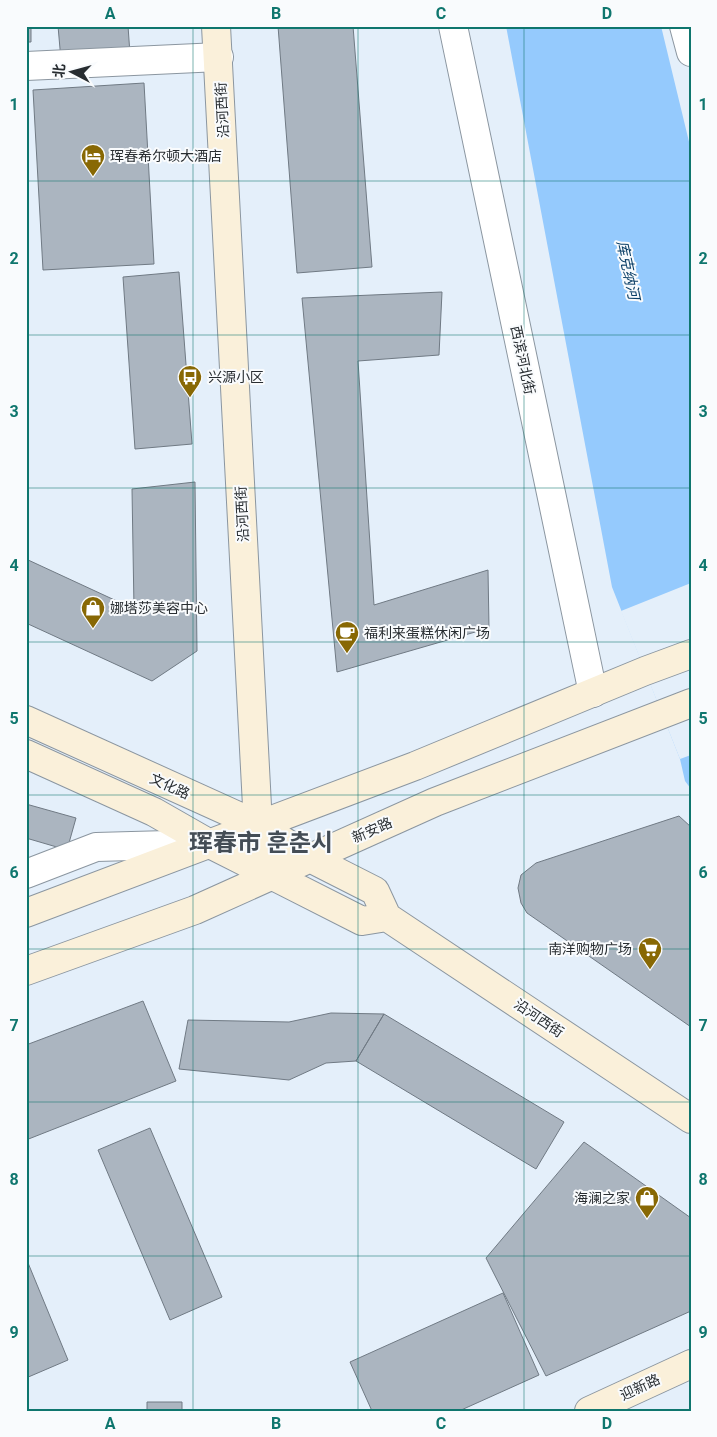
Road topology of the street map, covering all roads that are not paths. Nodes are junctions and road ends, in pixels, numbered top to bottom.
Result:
1 (216, 26) edge
2 (453, 26) edge
3 (684, 26) edge
4 (691, 52) edge
5 (219, 57) junction
6 (26, 66) edge
7 (691, 654) edge
8 (594, 693) junction
9 (691, 703) edge
10 (26, 720) edge
11 (26, 754) edge
12 (258, 825) junction
13 (210, 844) junction
14 (310, 858) junction
15 (26, 874) edge
16 (273, 875) junction
17 (26, 913) edge
18 (387, 917) junction
19 (26, 971) edge
20 (691, 1119) edge
21 (691, 1364) edge
22 (589, 1411) edge

1 - 5 main road, 沿河西街
2 - 8 street, 西滨河北街
3 - 4 street
5 - 6 street
5 - 12 main road, 沿河西街
7 - 8 main road
8 - 12 main road
9 - 14 main road, 新安路
10 - 12 main road, 文化路
11 - 13 main road
12 - 13 main road
12 - 14 main road, 文化路
12 - 16 main road, 沿河西街
13 - 15 street
13 - 16 main road
13 - 17 main road
14 - 16 main road, 新安路
14 - 18 main road
16 - 18 main road
16 - 19 main road, 新安路
18 - 20 main road, 沿河西街
21 - 22 main road, 迎新路

